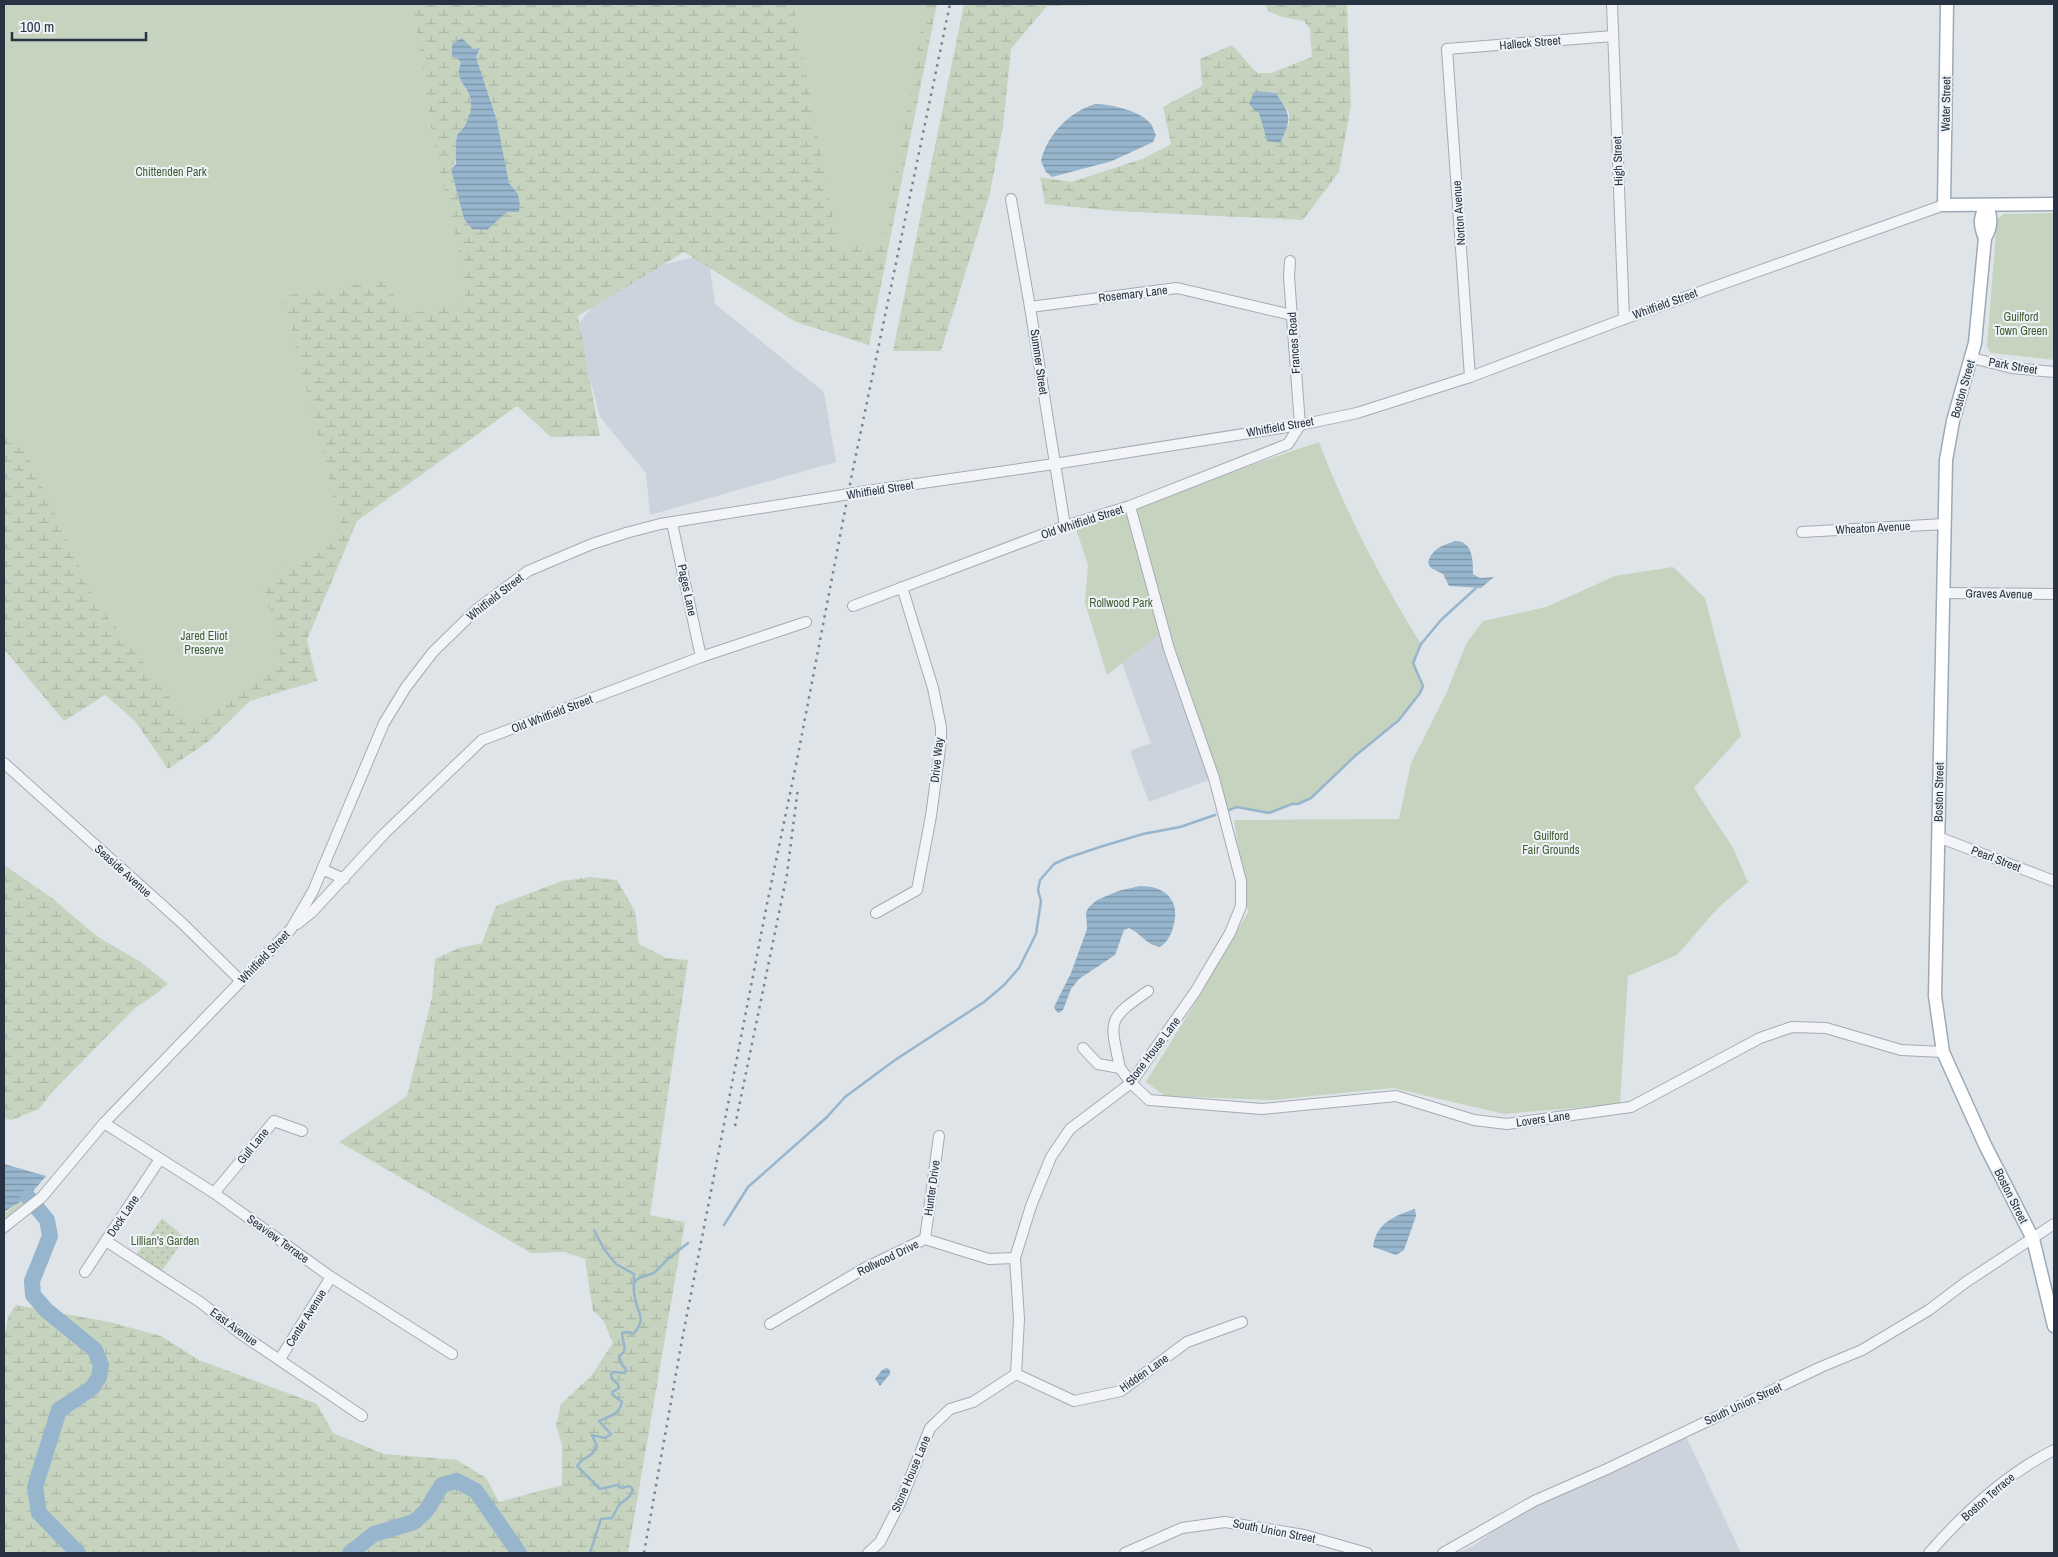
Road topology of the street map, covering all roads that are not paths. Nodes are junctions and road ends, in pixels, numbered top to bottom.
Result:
1 (1612, 4) edge
2 (1947, 4) edge
3 (1613, 36) junction
4 (1448, 49) joint
5 (1011, 199) dead end
6 (2054, 204) edge
7 (1944, 205) junction
8 (1986, 205) junction
9 (1290, 261) dead end
10 (1030, 307) junction
11 (1292, 315) junction
12 (1624, 319) junction
13 (1972, 358) junction
14 (2054, 372) edge
15 (1470, 377) junction
16 (1300, 425) junction
17 (1054, 464) junction
18 (1130, 506) junction
19 (672, 523) junction
20 (1944, 524) junction
21 (1065, 526) junction
22 (1802, 532) dead end
23 (902, 587) junction
24 (1943, 593) junction
25 (2054, 594) edge
26 (853, 606) dead end
27 (806, 622) dead end
28 (701, 658) junction
29 (4, 762) edge
30 (1938, 837) junction
31 (322, 869) junction
32 (344, 878) junction
33 (2054, 882) edge
34 (876, 912) dead end
35 (291, 929) junction
36 (241, 981) junction
37 (1148, 991) dead end
38 (1083, 1048) dead end
39 (1943, 1052) junction
40 (1120, 1068) junction
41 (1131, 1083) junction
42 (104, 1123) junction
43 (302, 1131) dead end
44 (939, 1136) dead end
45 (160, 1159) junction
46 (214, 1194) junction
47 (2054, 1224) edge
48 (4, 1227) edge
49 (925, 1239) junction
50 (2033, 1239) junction
51 (106, 1241) junction
52 (1016, 1258) junction
53 (85, 1272) dead end
54 (331, 1277) junction
55 (1242, 1322) dead end
56 (770, 1324) dead end
57 (2054, 1326) edge
58 (452, 1354) dead end
59 (280, 1359) junction
60 (1016, 1374) junction
61 (362, 1416) dead end
62 (2054, 1450) edge
63 (868, 1553) edge
64 (1127, 1553) edge
65 (1367, 1553) edge
66 (1443, 1553) edge
67 (1929, 1553) edge

1 - 3 street, High Street
2 - 7 main road, Water Street
3 - 4 street, Halleck Street
3 - 12 street, High Street
4 - 15 street, Norton Avenue
5 - 10 street, Summer Street
6 - 8 main road, Whitfield Street
7 - 8 main road, Whitfield Street
7 - 12 street, Whitfield Street
8 - 13 main road, Boston Street
9 - 11 street, Frances Road
10 - 11 street, Rosemary Lane
10 - 17 street, Summer Street
11 - 16 street, Frances Road
12 - 15 street, Whitfield Street
13 - 14 street, Park Street
13 - 20 main road, Boston Street
15 - 16 street, Whitfield Street
16 - 17 street, Whitfield Street
16 - 18 street, Old Whitfield Street
17 - 19 street, Whitfield Street, bridge
17 - 21 street, Summer Street
18 - 21 street, Old Whitfield Street
18 - 41 street, Stone House Lane
19 - 28 street, Pages Lane
19 - 31 street, Whitfield Street
20 - 22 street, Wheaton Avenue
20 - 24 main road, Boston Street
21 - 23 street, Old Whitfield Street
23 - 26 street, Old Whitfield Street
23 - 34 street, Drive Way
24 - 25 street, Graves Avenue
24 - 30 main road, Boston Street
27 - 28 street, Old Whitfield Street
28 - 32 street, Old Whitfield Street
29 - 36 street, Seaside Avenue
30 - 33 street, Pearl Street
30 - 39 main road, Boston Street
31 - 32 street
31 - 35 street, Whitfield Street
32 - 35 street, Old Whitfield Street
35 - 36 street, Whitfield Street
36 - 42 street, Whitfield Street
37 - 40 street
38 - 40 street
39 - 41 street, Lovers Lane
39 - 50 main road, Boston Street
40 - 41 street, Lovers Lane
41 - 52 street, Stone House Lane
42 - 45 street, Seaview Terrace
42 - 48 street, Whitfield Street
43 - 46 street, Gull Lane
44 - 49 street, Hunter Drive
45 - 46 street, Seaview Terrace
45 - 51 street, Dock Lane
46 - 54 street, Seaview Terrace
47 - 50 street, South Union Street
49 - 52 street, Rollwood Drive
49 - 56 street, Rollwood Drive
50 - 57 main road, Boston Street
50 - 66 street, South Union Street
51 - 53 street, Dock Lane
51 - 59 street, East Avenue
52 - 60 street, Stone House Lane
54 - 58 street, Seaview Terrace
54 - 59 street, Center Avenue
55 - 60 street, Hidden Lane
59 - 61 street, East Avenue
60 - 63 street, Stone House Lane
62 - 67 street, Boston Terrace
64 - 65 street, South Union Street

